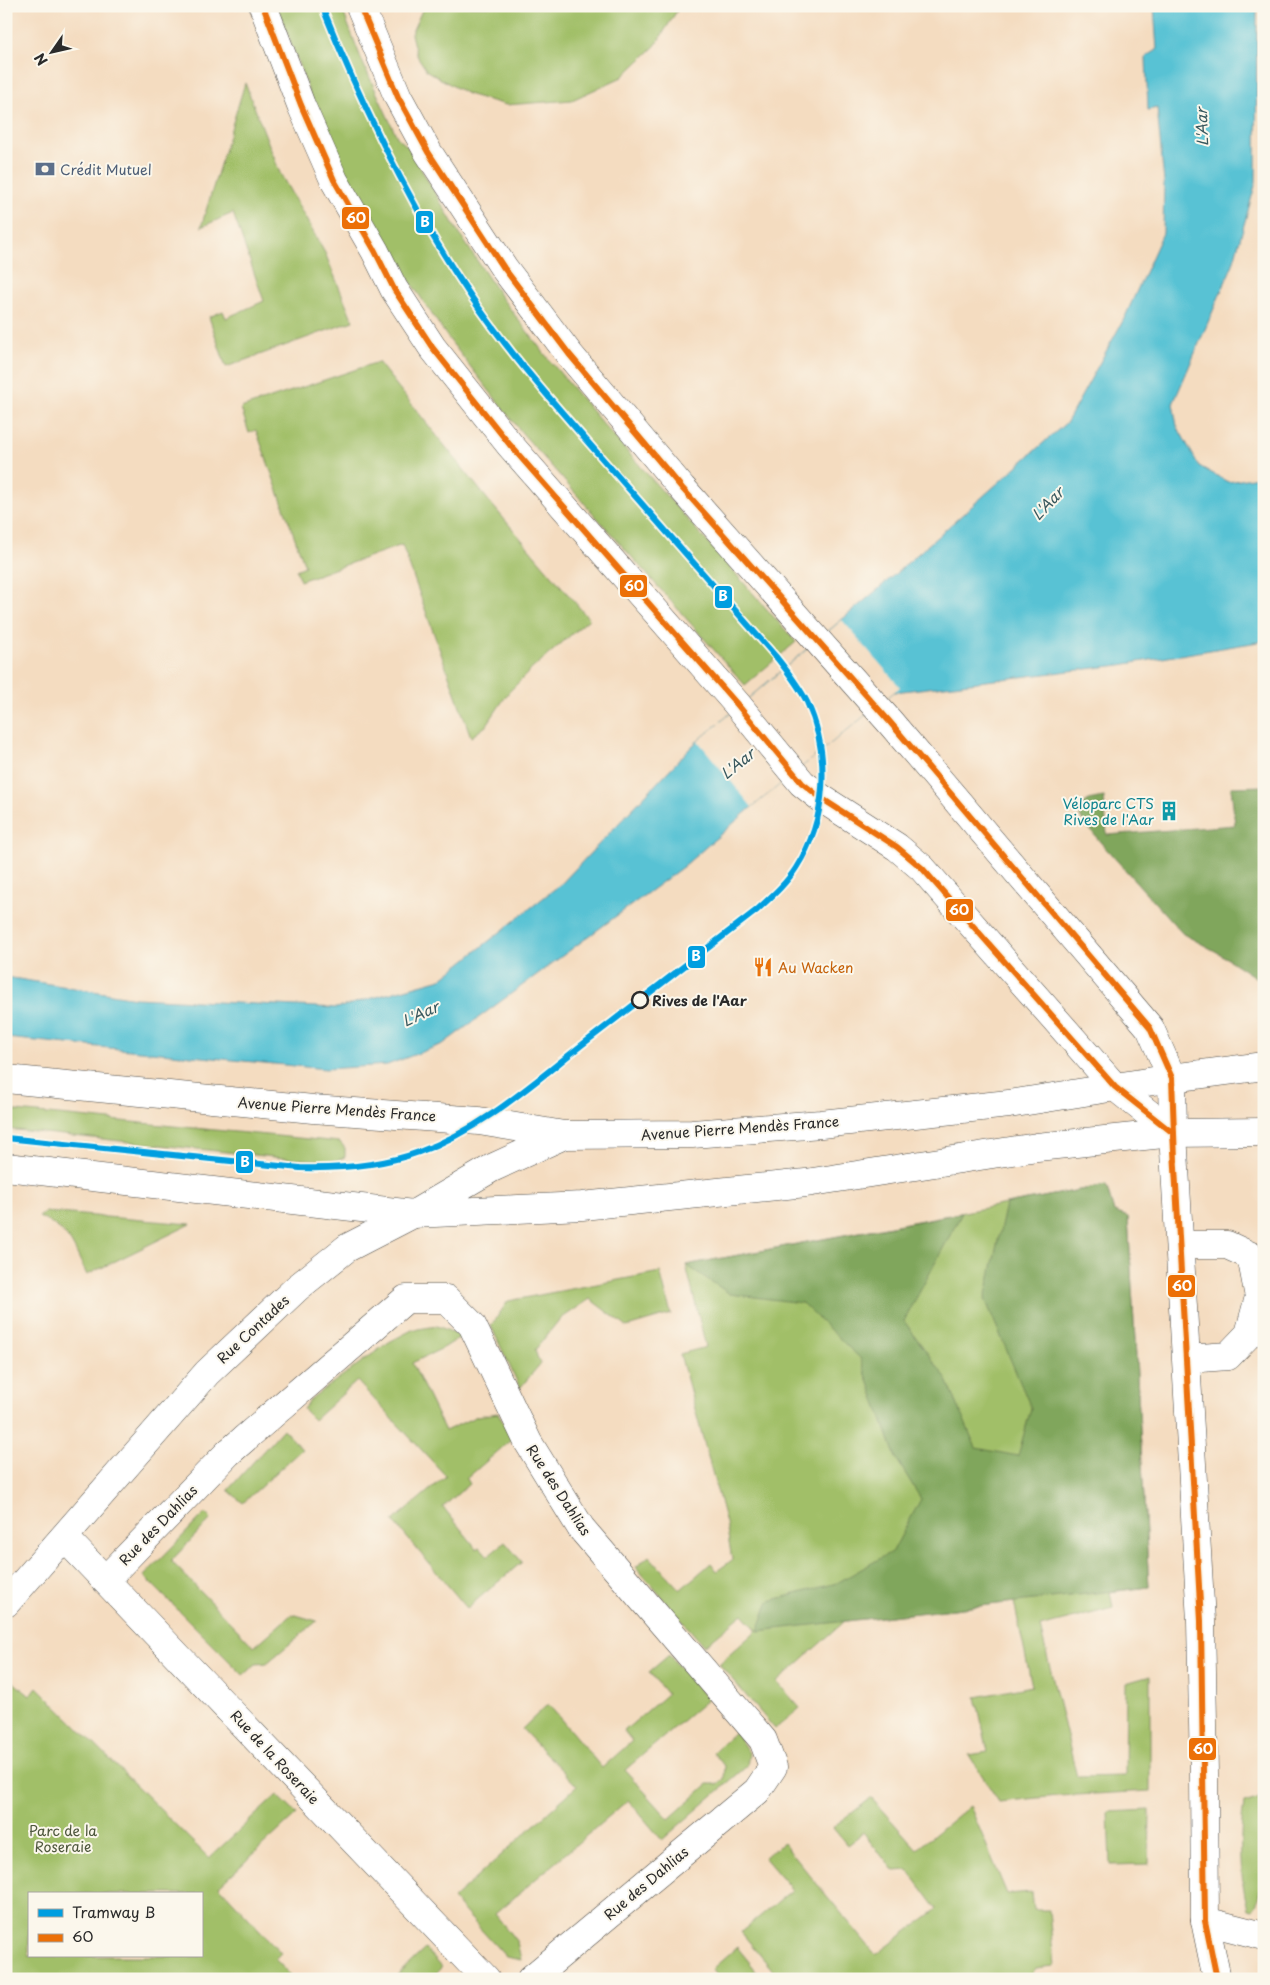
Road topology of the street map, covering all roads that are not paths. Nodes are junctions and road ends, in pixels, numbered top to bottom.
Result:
1 (263, 6) edge
2 (360, 6) edge
3 (1264, 1066) edge
4 (1172, 1078) junction
5 (6, 1079) edge
6 (1115, 1087) junction
7 (1264, 1132) edge
8 (1173, 1133) junction
9 (564, 1135) junction
10 (6, 1167) edge
11 (413, 1214) junction
12 (1180, 1245) junction
13 (1187, 1359) junction
14 (64, 1537) junction
15 (106, 1579) junction
16 (6, 1603) edge
17 (1205, 1921) junction
18 (1264, 1936) edge
19 (486, 1979) edge
20 (530, 1979) edge
21 (1217, 1979) edge

1 - 6 main road
2 - 4 main road
3 - 4 main road, Avenue Pierre Mendès France
4 - 6 main road, Avenue Pierre Mendès France
4 - 8 main road
5 - 9 main road, Avenue Pierre Mendès France
6 - 8 main road
6 - 9 main road, Avenue Pierre Mendès France
7 - 8 main road
8 - 11 main road
8 - 12 main road
9 - 11 main road, Rue Contades
10 - 11 main road
11 - 14 main road, Rue Contades
12 - 13 main road
12 - 13 main road
13 - 17 main road
14 - 15 main road, Rue de la Roseraie
14 - 16 main road, Rue Contades
15 - 19 main road, Rue de la Roseraie
15 - 20 main road, Rue des Dahlias
17 - 18 main road
17 - 21 main road

